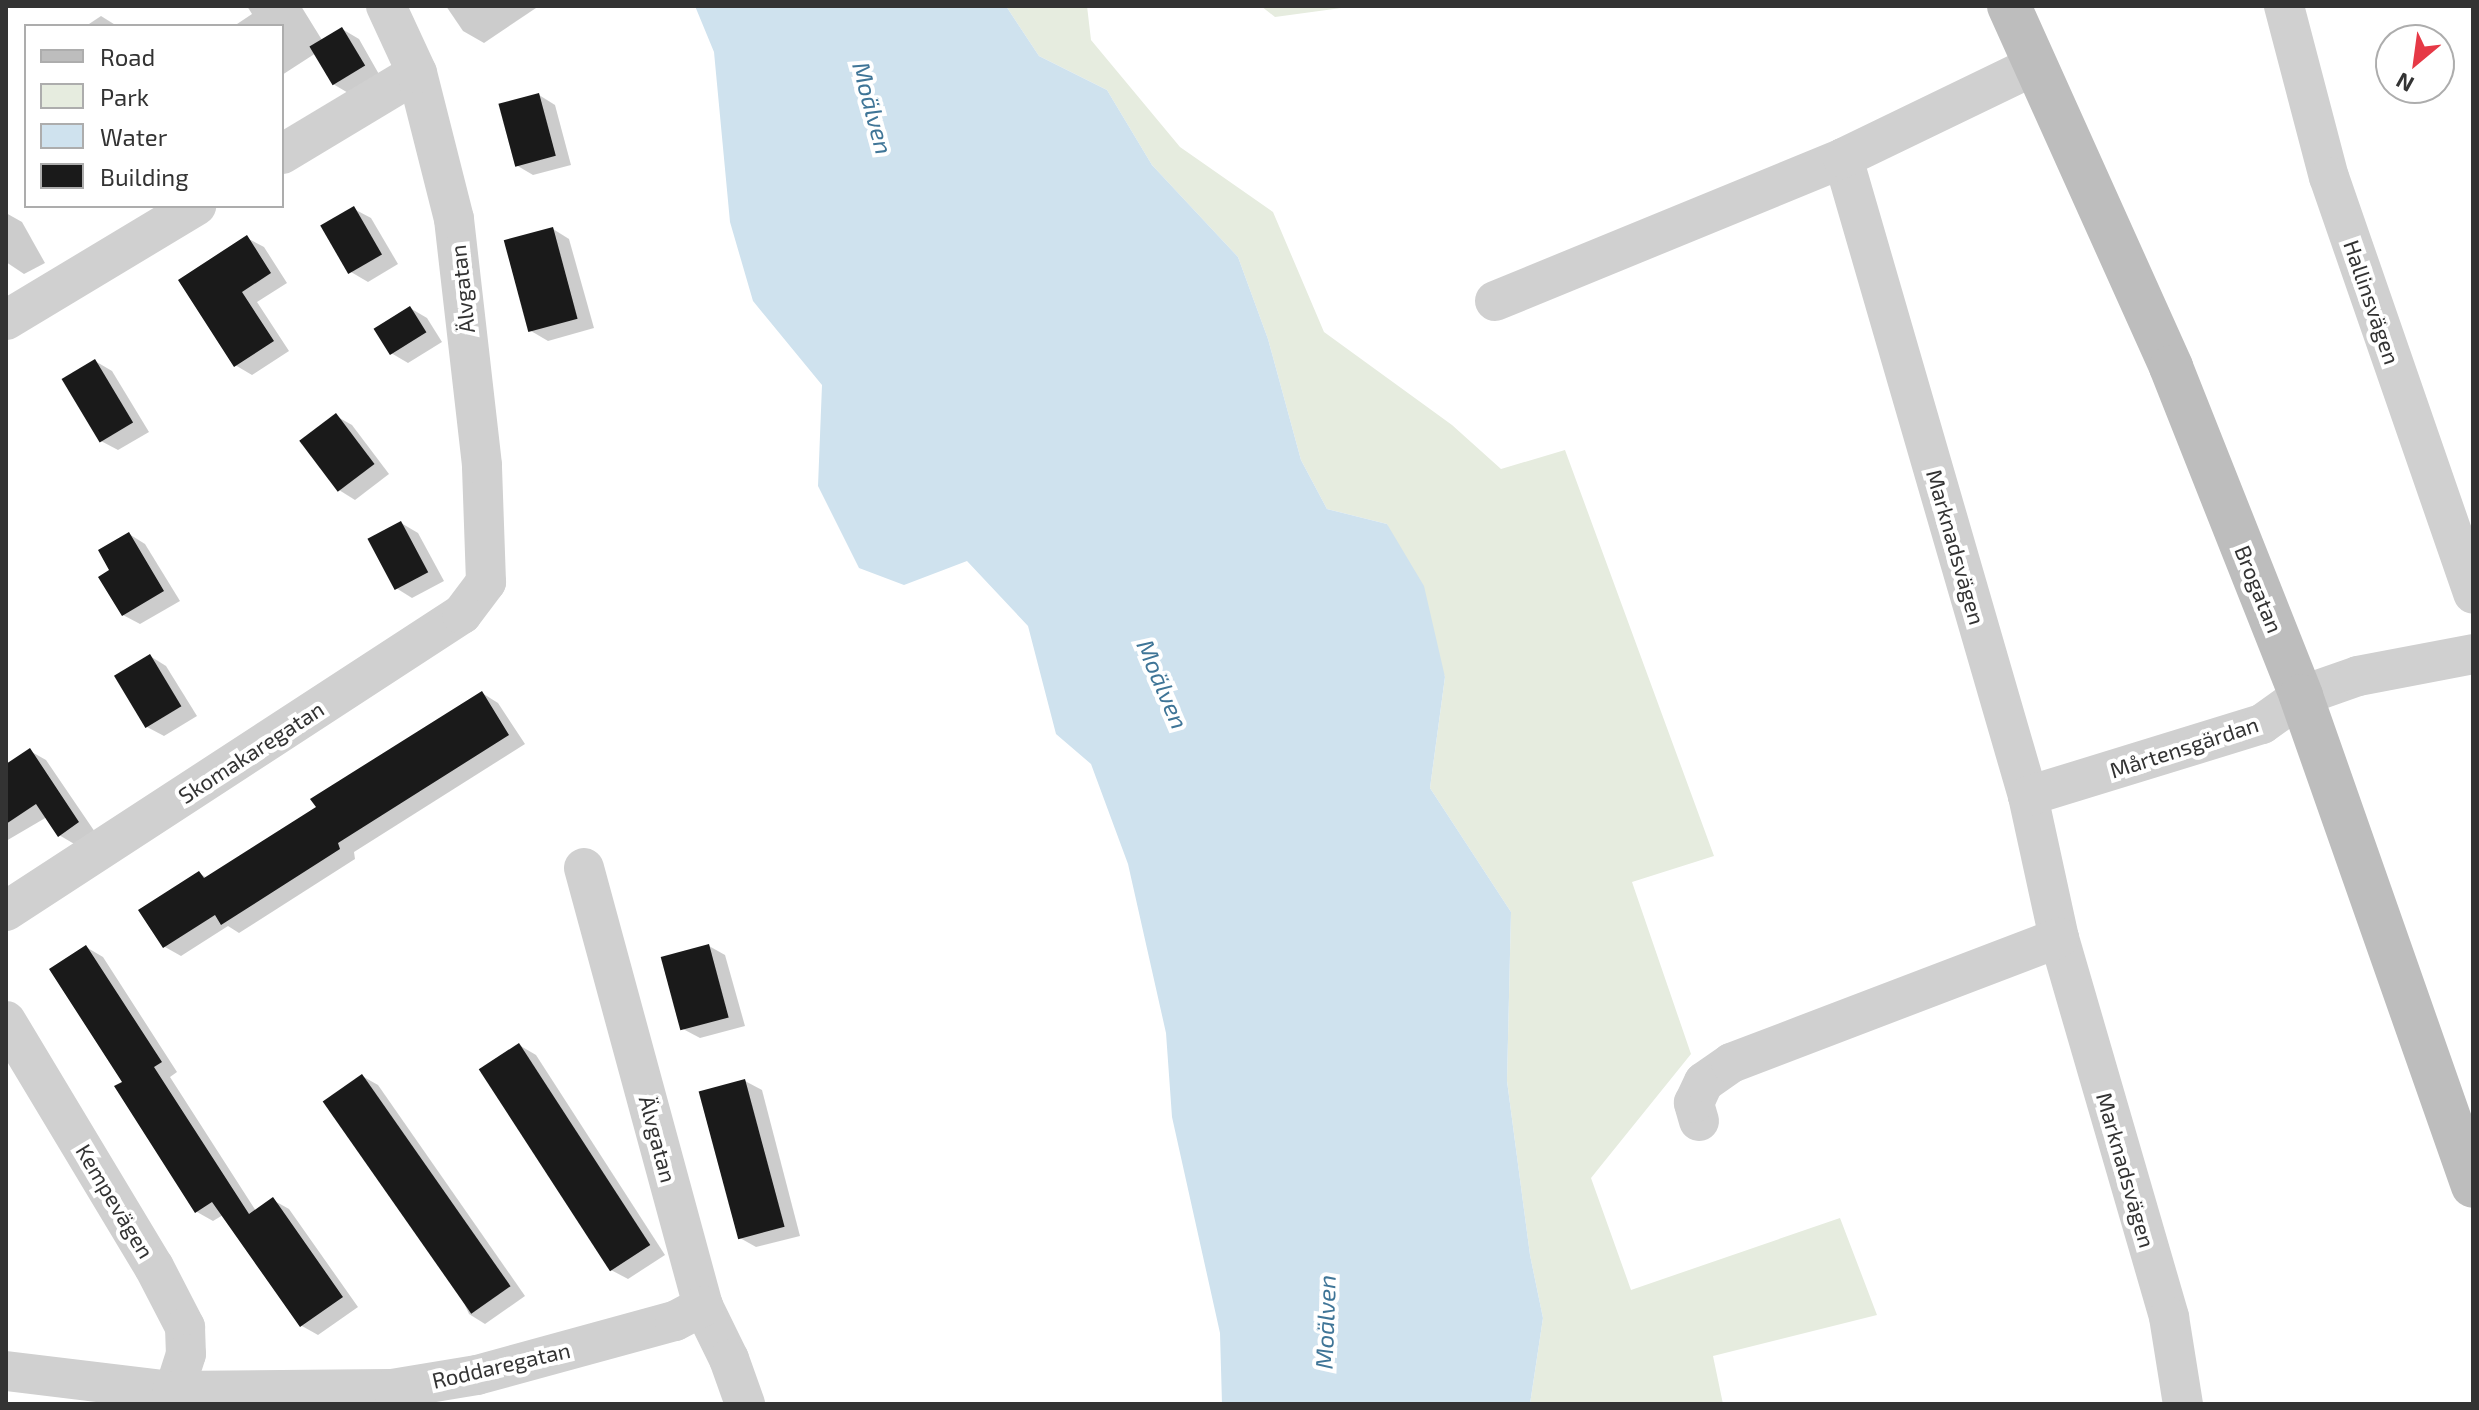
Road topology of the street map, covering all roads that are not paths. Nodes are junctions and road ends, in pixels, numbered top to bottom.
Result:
1 (386, 6) edge
2 (2009, 6) edge
3 (2284, 6) edge
4 (2035, 65) junction
5 (417, 73) junction
6 (284, 153) edge
7 (1843, 158) junction
8 (193, 208) edge
9 (1495, 301) dead end
10 (6, 320) edge
11 (486, 582) joint
12 (2473, 594) edge
13 (2473, 654) edge
14 (2301, 696) junction
15 (2028, 796) junction
16 (584, 868) dead end
17 (6, 911) edge
18 (2059, 938) junction
19 (6, 1021) edge
20 (1699, 1121) dead end
21 (2473, 1186) edge
22 (703, 1306) junction
23 (6, 1371) edge
24 (171, 1397) edge
25 (745, 1404) edge
26 (2183, 1404) edge

1 - 5 street, Älvgatan
2 - 4 main road, Brogatan
3 - 12 street, Hallinsvägen
4 - 7 street
4 - 14 main road, Brogatan
5 - 6 street
5 - 11 street, Älvgatan
7 - 9 street
7 - 15 street, Marknadsvägen
8 - 10 street
11 - 17 street, Skomakaregatan
13 - 14 street, Mårtensgärdan
14 - 15 street, Mårtensgärdan
14 - 21 main road, Brogatan
15 - 18 street, Marknadsvägen
16 - 22 street, Älvgatan
18 - 20 street
18 - 26 street, Marknadsvägen
19 - 24 street, Kempevägen
22 - 24 street, Roddaregatan
22 - 25 street, Älvgatan
23 - 24 street, Roddaregatan

